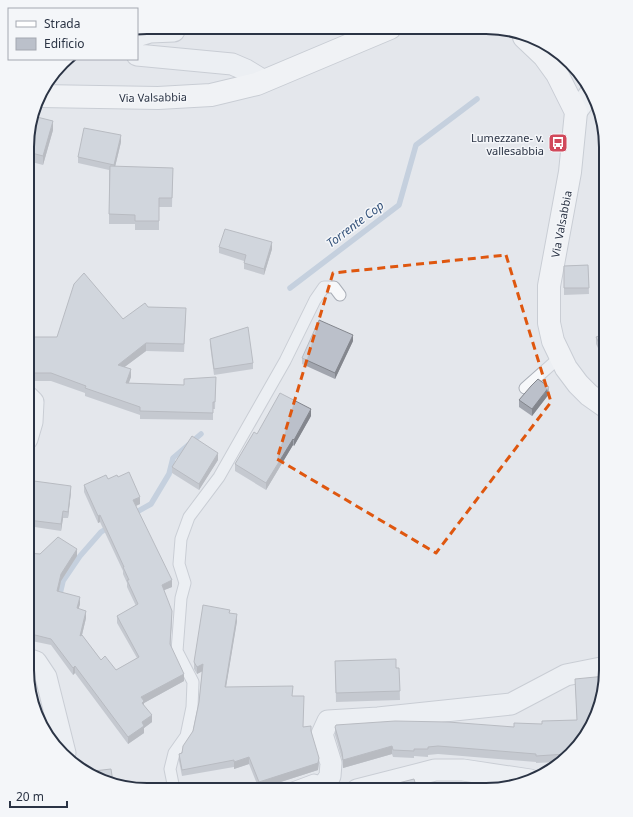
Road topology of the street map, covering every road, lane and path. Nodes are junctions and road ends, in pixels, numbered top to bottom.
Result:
1 (376, 34) edge
2 (533, 45) edge
3 (138, 55) edge
4 (264, 81) junction
5 (46, 96) edge
6 (587, 97) edge
7 (576, 112) junction
8 (340, 295) dead end
9 (560, 357) junction
10 (525, 388) dead end
11 (599, 402) edge
12 (34, 661) edge
13 (599, 669) edge
14 (63, 746) edge
15 (517, 778) edge
16 (173, 783) edge
17 (306, 783) edge
18 (318, 783) edge
19 (325, 783) edge
20 (385, 783) edge

1 - 4 main road, Via Valsabbia
2 - 7 main road
3 - 4 street
4 - 5 main road, Via Valsabbia
6 - 7 street
7 - 9 main road, Via Valsabbia
8 - 16 lane
9 - 10 lane
9 - 11 main road, Via Valsabbia
12 - 14 street
13 - 19 street
15 - 20 street
17 - 18 lane

